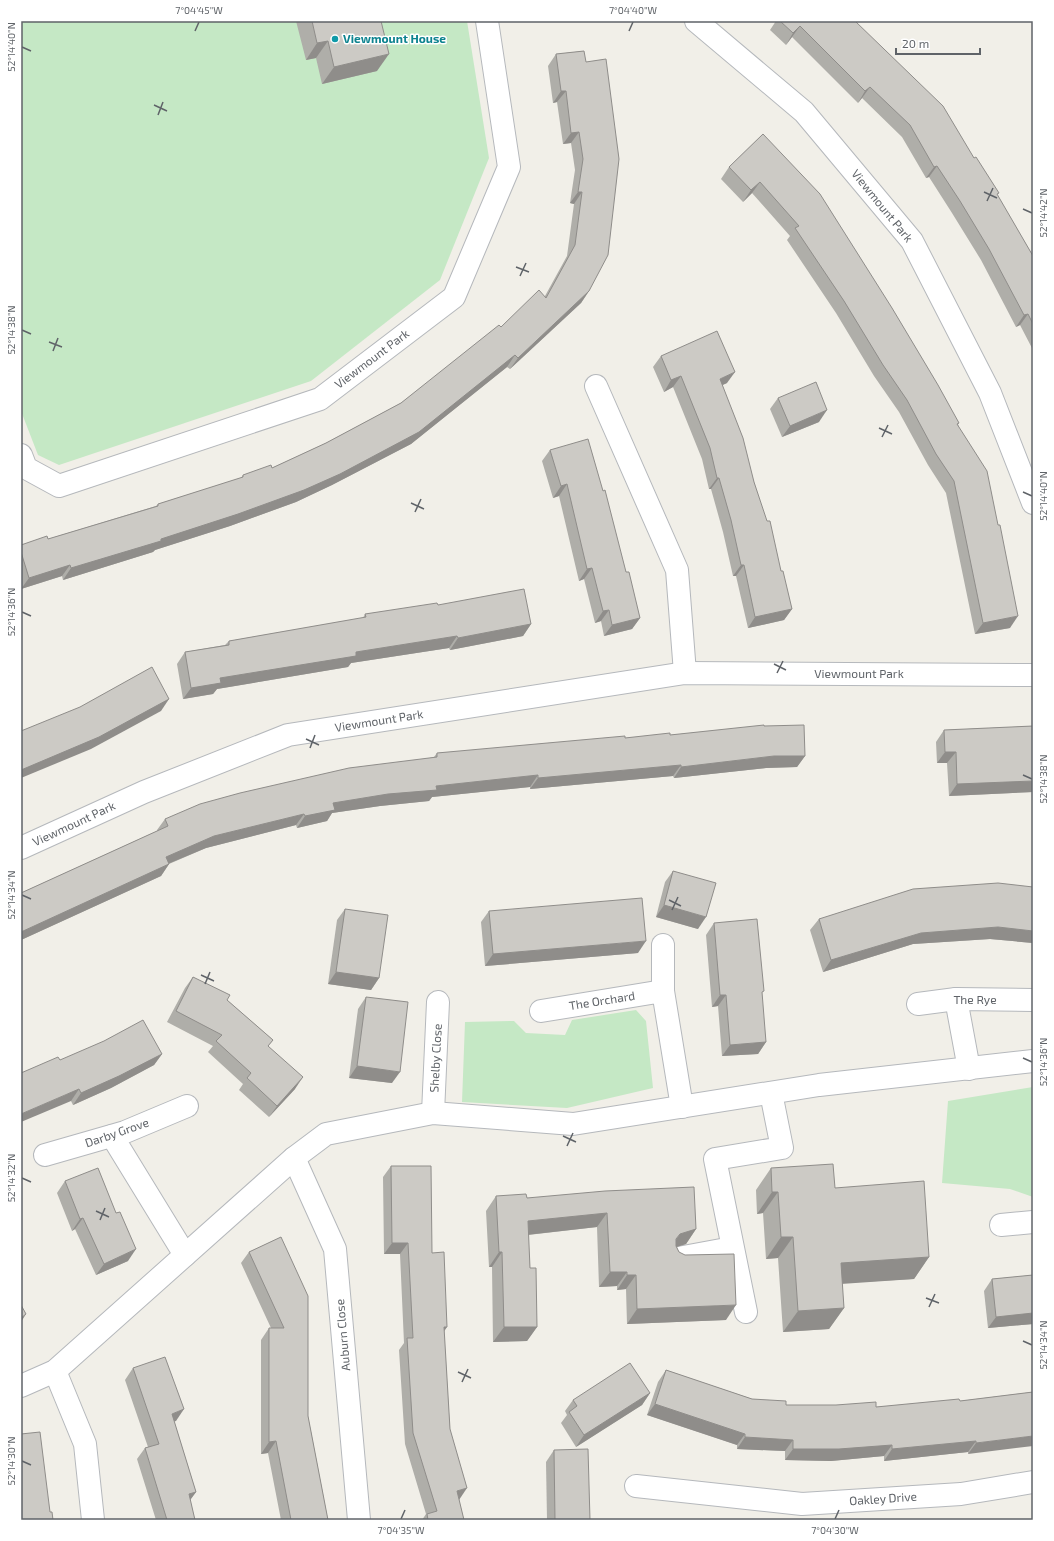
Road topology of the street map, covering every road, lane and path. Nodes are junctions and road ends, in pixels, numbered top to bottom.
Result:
1 (487, 21) edge
2 (696, 21) edge
3 (596, 386) dead end
4 (21, 456) edge
5 (1033, 503) edge
6 (685, 673) junction
7 (1033, 675) edge
8 (21, 848) edge
9 (663, 945) dead end
10 (663, 991) junction
11 (956, 1000) junction
12 (1033, 1000) edge
13 (438, 1002) dead end
14 (918, 1004) dead end
15 (541, 1011) dead end
16 (1033, 1061) edge
17 (968, 1069) junction
18 (771, 1093) junction
19 (187, 1106) dead end
20 (682, 1107) junction
21 (433, 1113) junction
22 (112, 1136) junction
23 (45, 1155) dead end
24 (294, 1158) junction
25 (1033, 1222) edge
26 (1001, 1225) dead end
27 (732, 1248) junction
28 (184, 1255) junction
29 (678, 1258) edge
30 (746, 1312) dead end
31 (55, 1371) junction
32 (21, 1386) edge
33 (1033, 1482) edge
34 (636, 1486) dead end
35 (94, 1520) edge
36 (359, 1520) edge

1 - 4 street, Viewmount Park
2 - 5 street, Viewmount Park
3 - 6 street
6 - 7 street, Viewmount Park
6 - 8 street, Viewmount Park
9 - 10 street
10 - 15 street, The Orchard
10 - 20 street
11 - 12 street, The Rye
11 - 14 street, The Rye
11 - 17 street
13 - 21 street, Shelby Close
16 - 17 street
17 - 18 street
18 - 20 street
18 - 27 street
19 - 22 street, Darby Grove
20 - 21 street
21 - 24 street
22 - 23 street, Darby Grove
22 - 28 street
24 - 28 street
24 - 36 street, Auburn Close
25 - 26 street
27 - 29 street
27 - 30 street
28 - 31 street
31 - 32 street
31 - 35 street
33 - 34 street, Oakley Drive

